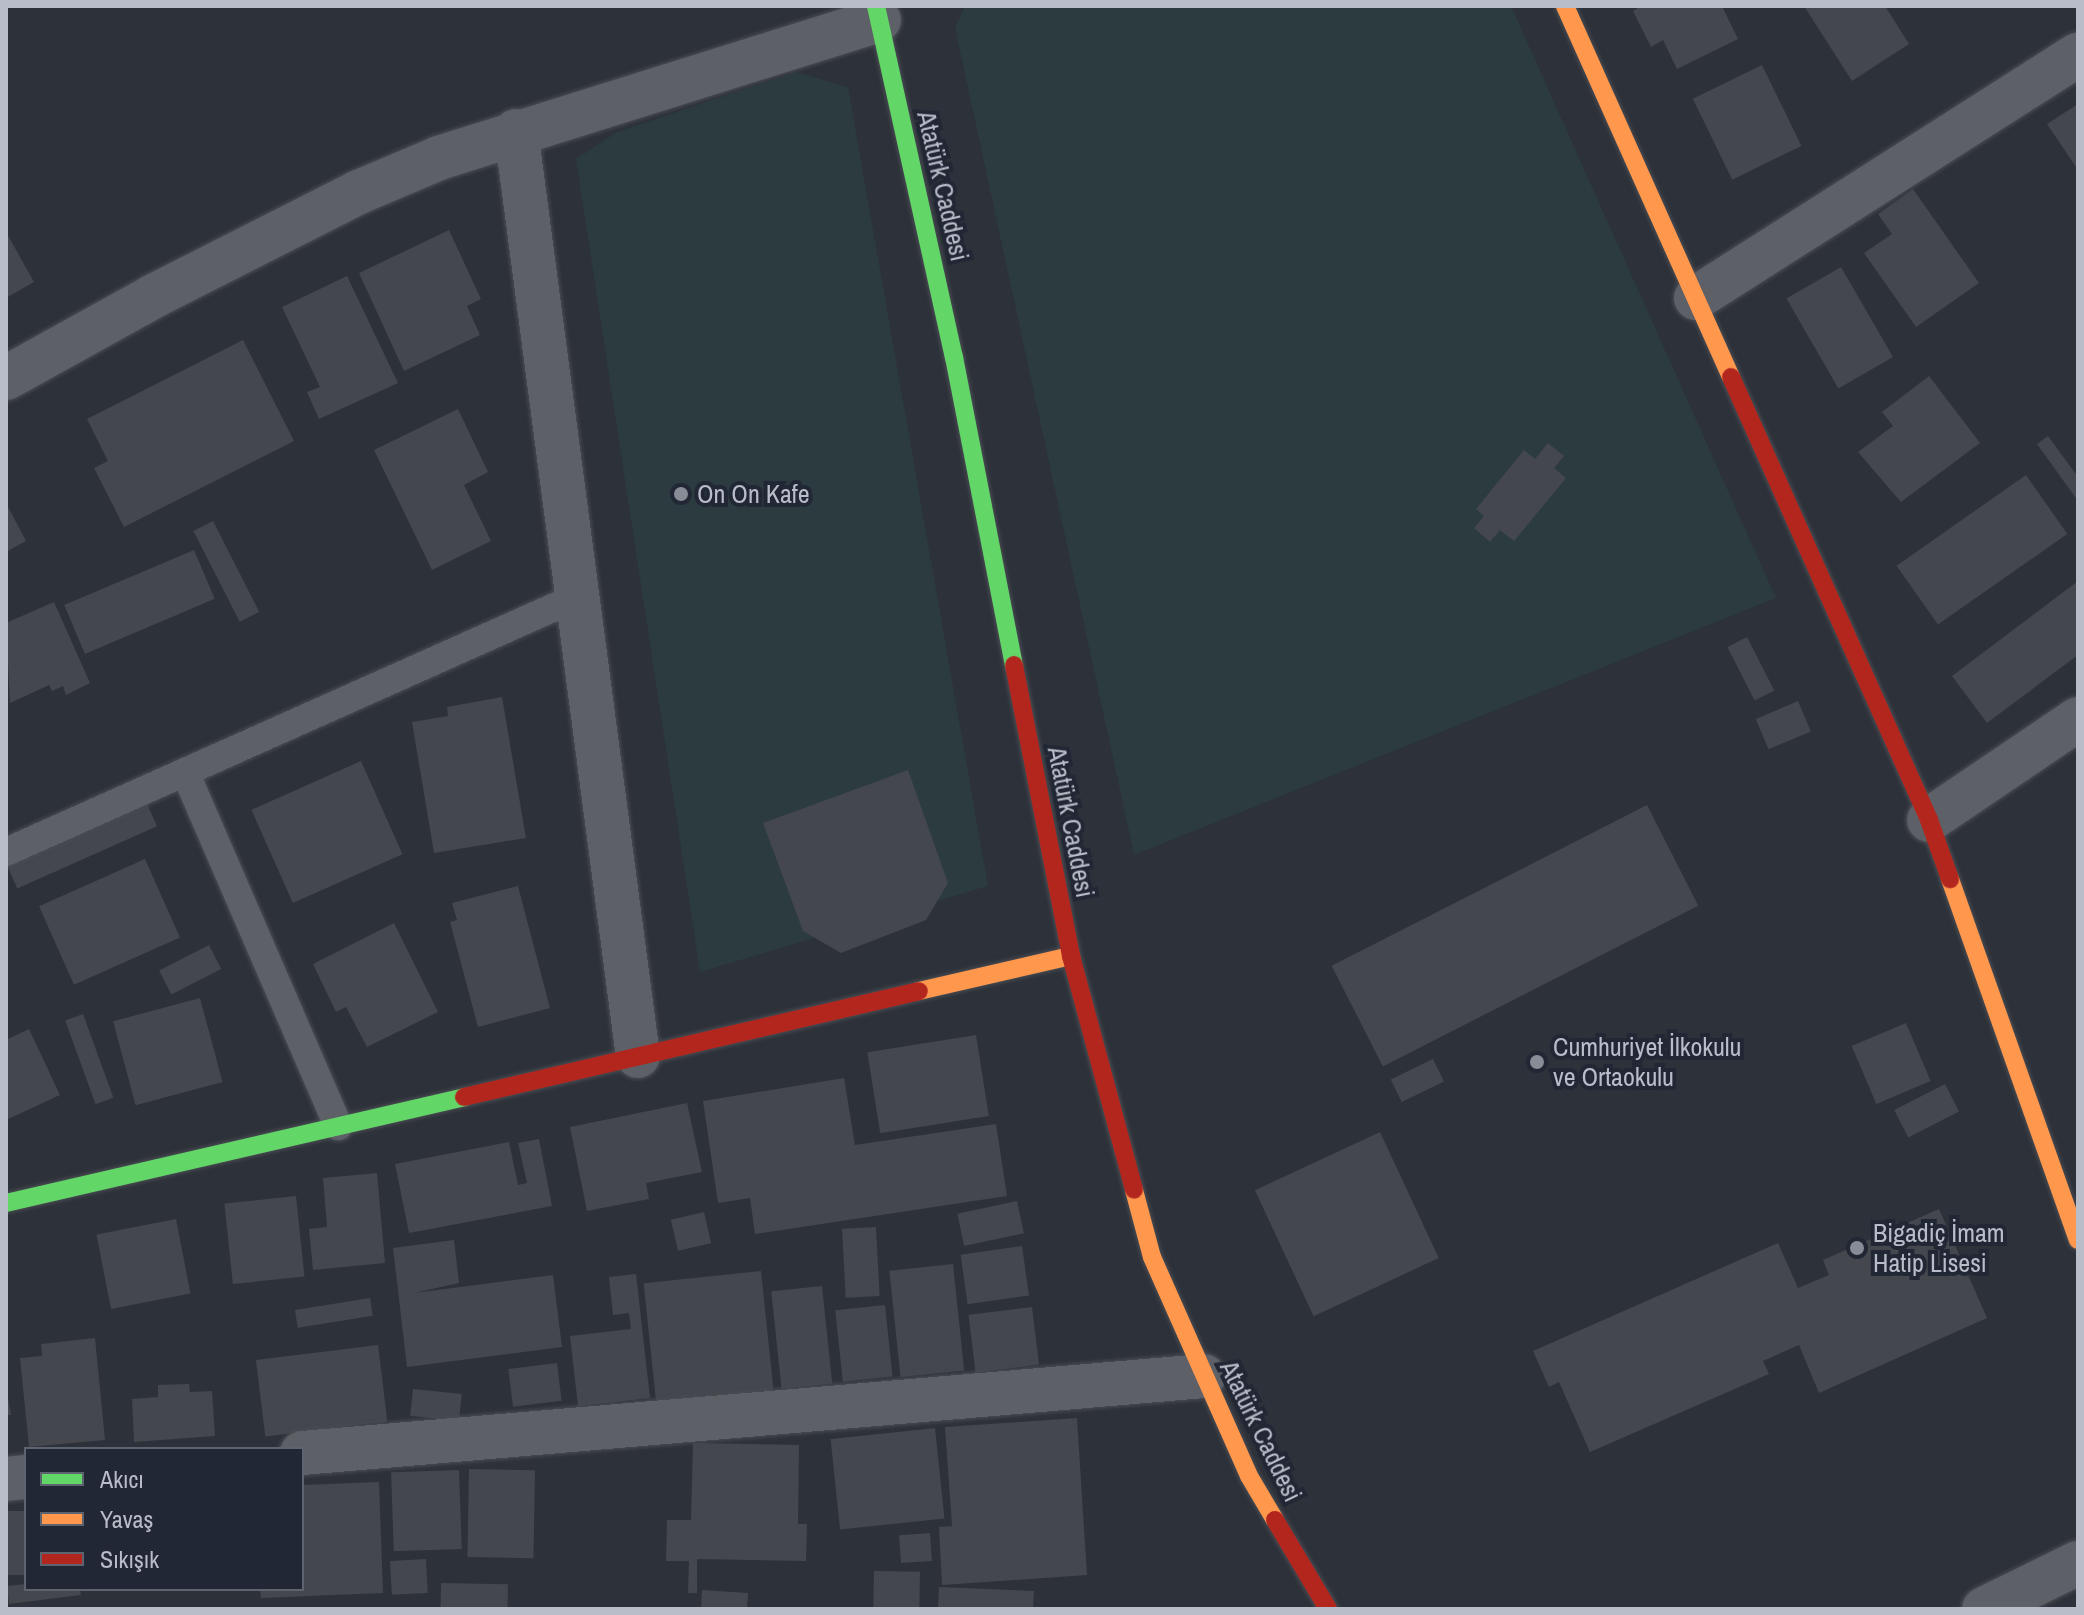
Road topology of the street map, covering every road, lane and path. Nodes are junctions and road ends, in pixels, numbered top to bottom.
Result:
1 (1565, 6) edge
2 (877, 13) edge
3 (2078, 55) edge
4 (516, 131) junction
5 (1696, 298) junction
6 (6, 378) edge
7 (577, 597) junction
8 (2078, 719) edge
9 (185, 772) junction
10 (1929, 820) junction
11 (6, 852) edge
12 (1071, 956) junction
13 (638, 1056) junction
14 (338, 1126) junction
15 (6, 1203) edge
16 (2078, 1240) edge
17 (1204, 1376) junction
18 (304, 1453) edge
19 (2078, 1563) edge
20 (1328, 1609) edge
21 (1984, 1609) edge

1 - 5 street
2 - 4 street
2 - 12 street, Atatürk Caddesi
3 - 5 street
4 - 6 street
4 - 7 street
5 - 10 street
7 - 9 lane
7 - 13 street
8 - 10 street
9 - 11 lane
9 - 14 lane
10 - 16 street
12 - 13 street
12 - 17 street, Atatürk Caddesi
13 - 14 street
14 - 15 street
17 - 18 street
17 - 20 street, Atatürk Caddesi
19 - 21 street

